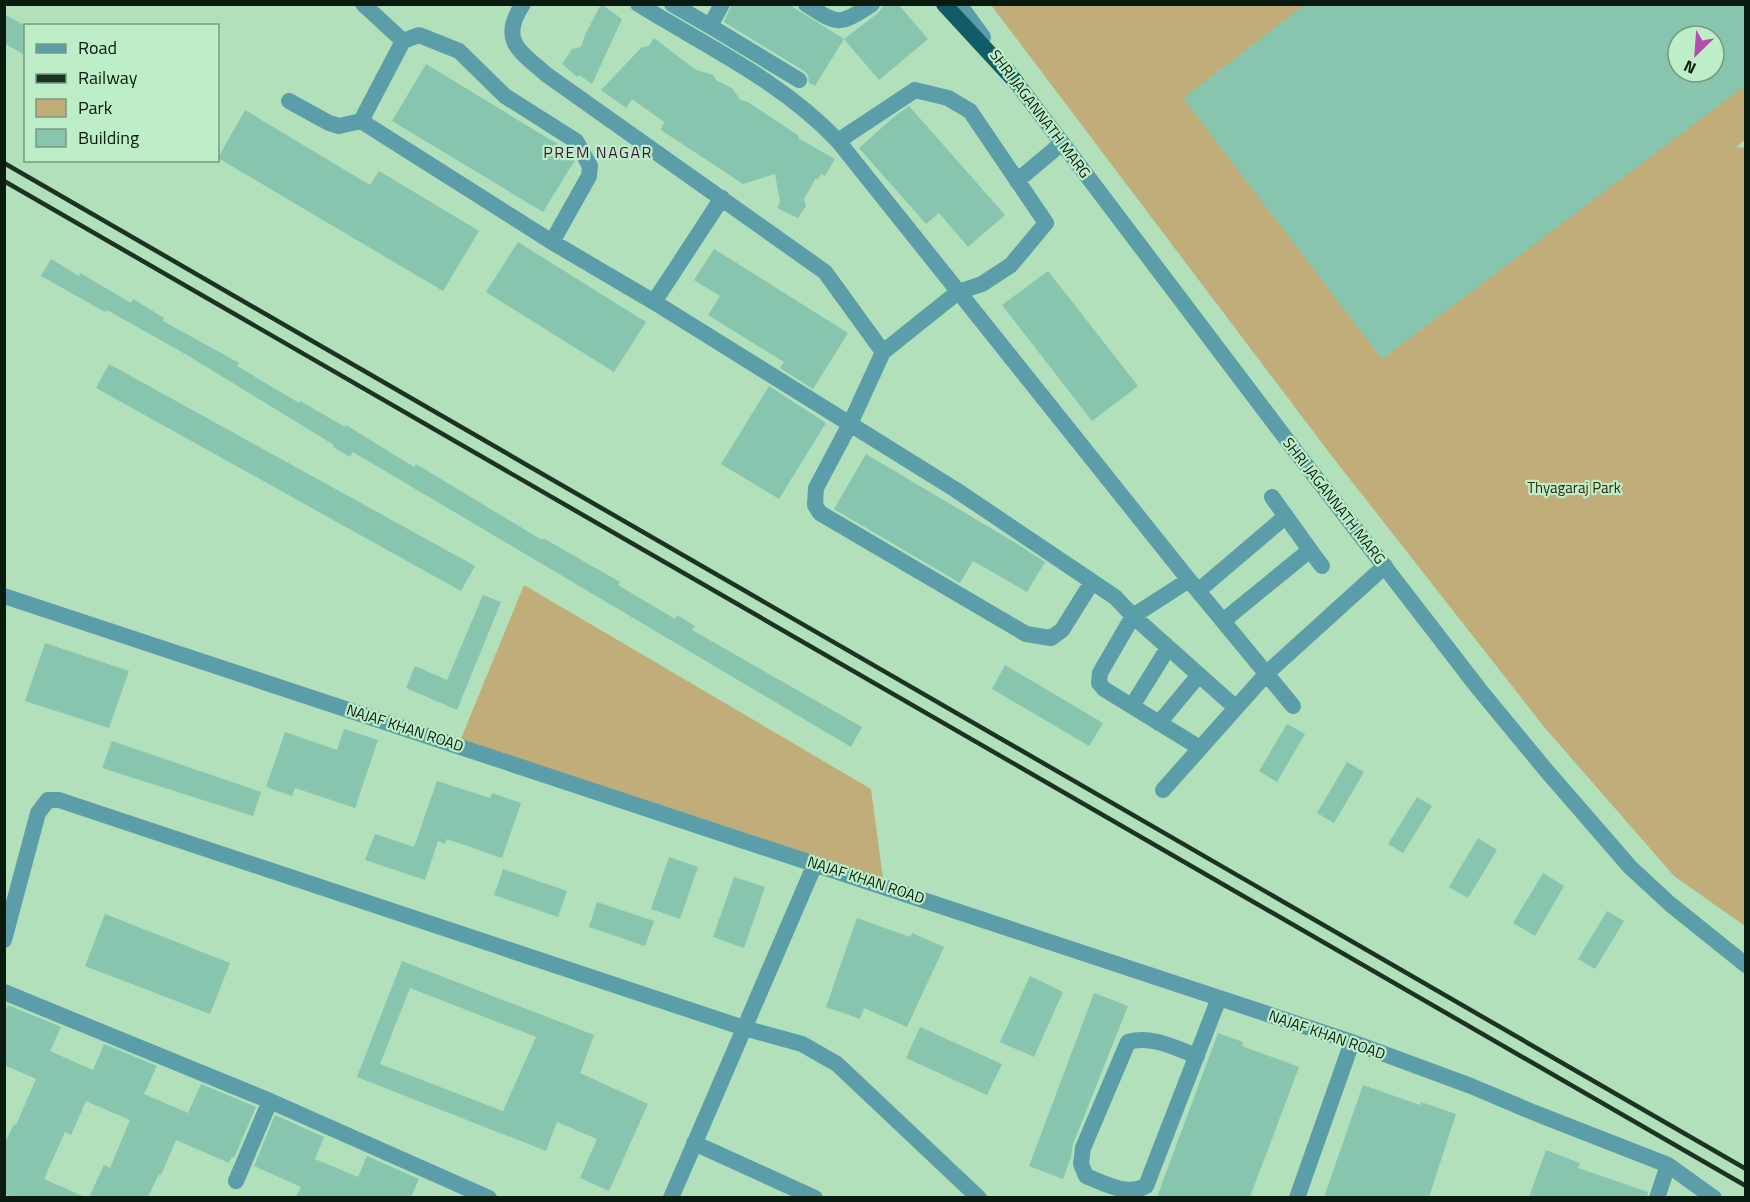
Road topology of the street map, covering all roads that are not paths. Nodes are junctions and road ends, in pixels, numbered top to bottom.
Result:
1 (363, 4) edge
2 (523, 4) edge
3 (638, 4) edge
4 (672, 4) edge
5 (722, 4) edge
6 (806, 4) edge
7 (872, 4) edge
8 (944, 4) edge
9 (959, 4) edge
10 (710, 26) junction
11 (403, 41) junction
12 (799, 80) dead end
13 (1016, 82) junction
14 (289, 101) dead end
15 (361, 122) junction
16 (838, 141) junction
17 (1062, 143) junction
18 (1017, 181) junction
19 (722, 198) junction
20 (552, 242) junction
21 (958, 292) junction
22 (654, 302) junction
23 (883, 352) junction
24 (850, 424) junction
25 (1272, 497) dead end
26 (1286, 516) junction
27 (1310, 550) junction
28 (1322, 566) dead end
29 (1384, 566) junction
30 (1092, 582) junction
31 (1193, 585) junction
32 (4, 596) edge
33 (1133, 616) junction
34 (1223, 621) junction
35 (1168, 648) junction
36 (1267, 673) junction
37 (1199, 675) junction
38 (1132, 706) junction
39 (1293, 706) dead end
40 (1235, 707) junction
41 (1159, 723) junction
42 (1200, 748) junction
43 (1163, 790) dead end
44 (815, 864) junction
45 (4, 940) edge
46 (1746, 964) edge
47 (4, 992) edge
48 (1219, 998) junction
49 (744, 1028) junction
50 (1352, 1042) junction
51 (1197, 1056) junction
52 (270, 1101) junction
53 (694, 1143) junction
54 (1668, 1165) junction
55 (236, 1181) dead end
56 (489, 1197) edge
57 (671, 1197) edge
58 (815, 1197) edge
59 (979, 1197) edge
60 (1297, 1197) edge
61 (1657, 1197) edge
62 (1695, 1197) edge
63 (1714, 1197) edge

1 - 11 street
2 - 19 street
3 - 16 street
4 - 10 street
5 - 10 street
6 - 7 street
8 - 13 highway
9 - 13 street, SHRI JAGANNATH MARG
10 - 12 street
11 - 15 street
11 - 20 street
13 - 17 street, SHRI JAGANNATH MARG
14 - 15 street
15 - 20 street
16 - 18 street
16 - 21 street
17 - 18 street
17 - 29 street, SHRI JAGANNATH MARG
18 - 21 street
19 - 22 street
19 - 23 street
20 - 22 street
21 - 23 street
21 - 31 street
22 - 24 street
23 - 24 street
24 - 30 street
24 - 30 street
25 - 26 street
26 - 27 street
26 - 31 street
27 - 28 street
27 - 34 street
29 - 36 street
29 - 46 street, SHRI JAGANNATH MARG
30 - 33 street
31 - 33 street
31 - 34 street
32 - 44 street, NAJAF KHAN ROAD
33 - 35 street
33 - 38 street
34 - 36 street
35 - 37 street
35 - 38 street
36 - 39 street
36 - 40 street
37 - 40 street
37 - 41 street
38 - 41 street
40 - 42 street
41 - 42 street
42 - 43 street
44 - 48 street, NAJAF KHAN ROAD
44 - 49 street
45 - 49 street
47 - 52 street
48 - 50 street, NAJAF KHAN ROAD
48 - 51 street
49 - 53 street
49 - 59 street
50 - 54 street, NAJAF KHAN ROAD
50 - 60 street
51 - 51 street
52 - 55 street
52 - 56 street
53 - 57 street
53 - 58 street
54 - 61 street
54 - 62 street
54 - 63 street, NAJAF KHAN ROAD

